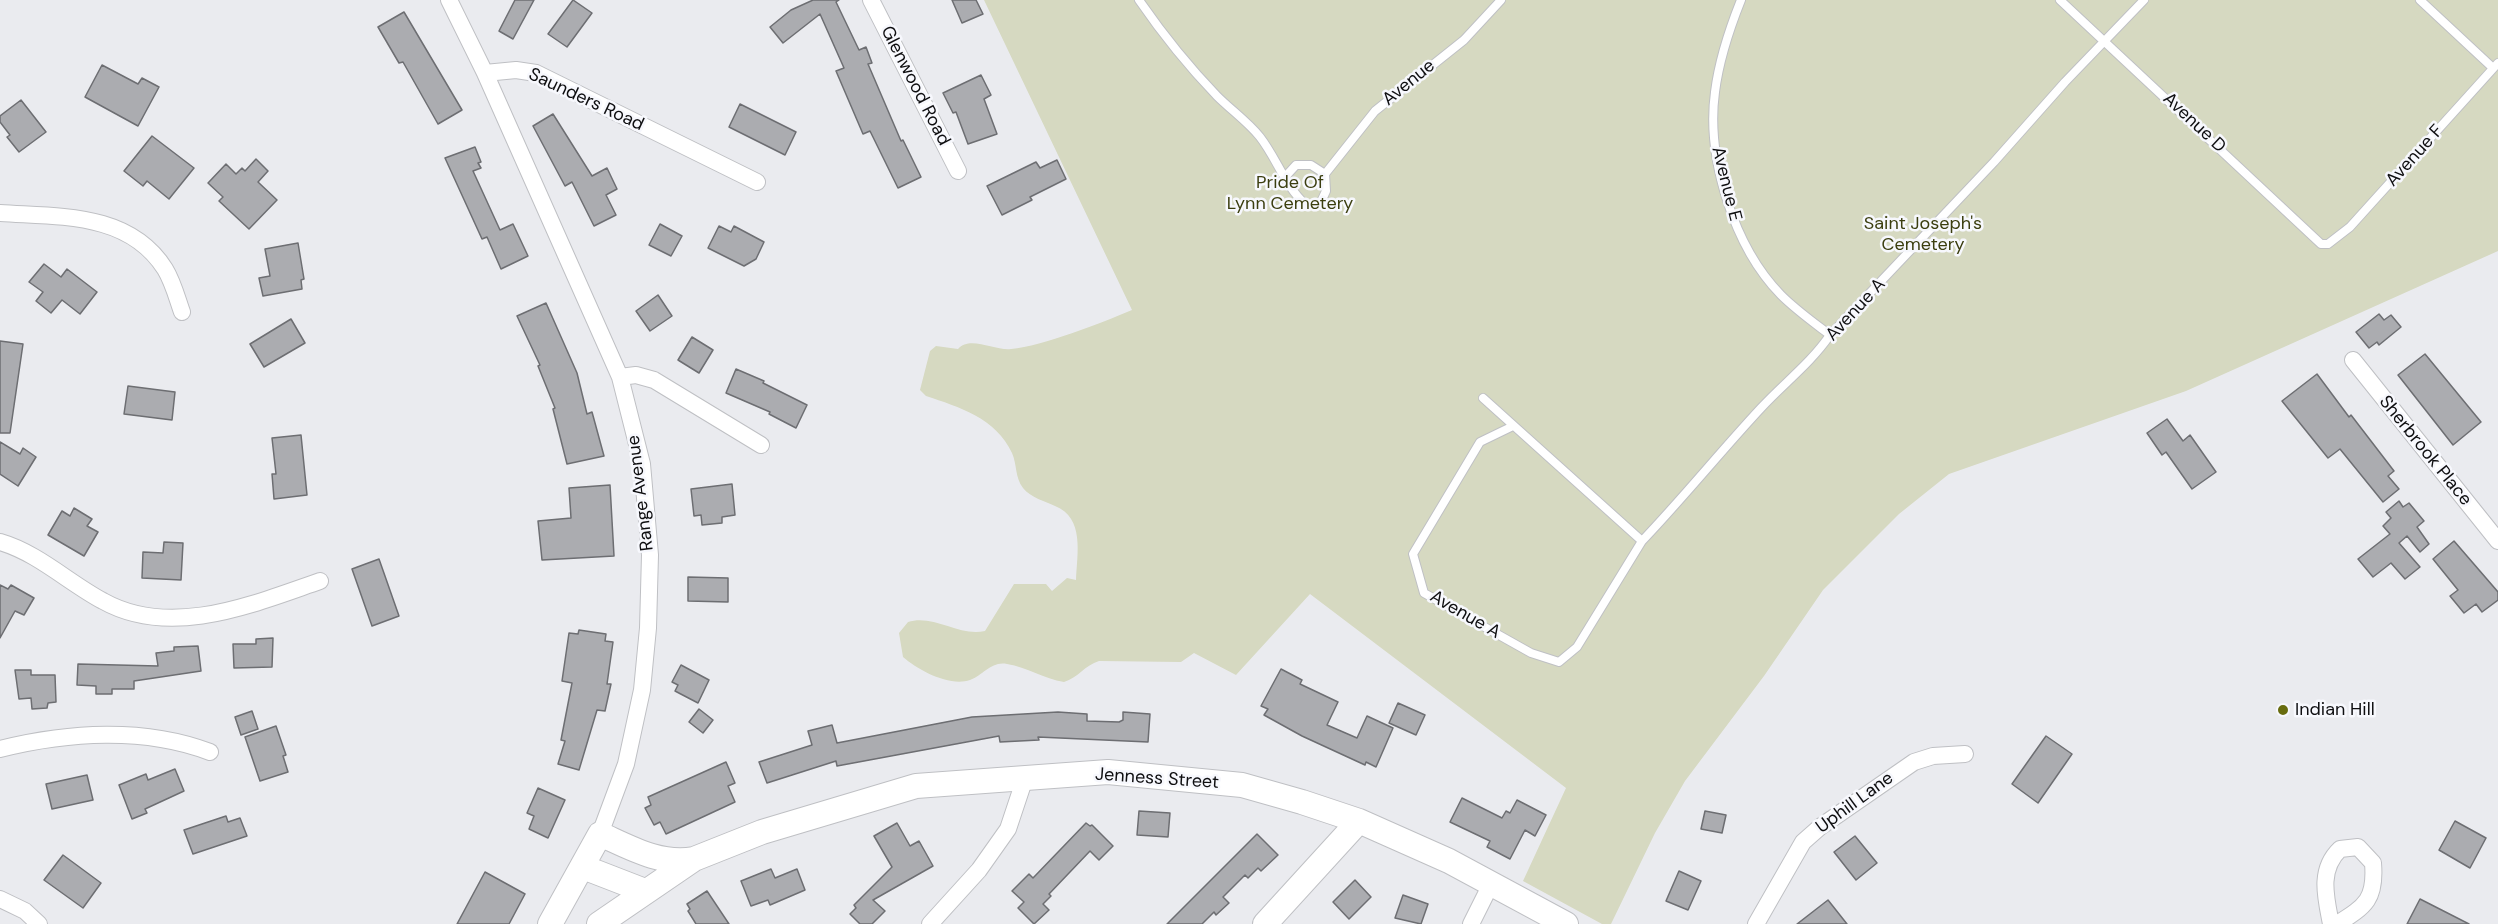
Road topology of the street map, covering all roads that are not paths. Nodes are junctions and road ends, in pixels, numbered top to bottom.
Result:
1 (448, 0) edge
2 (871, 0) edge
3 (1139, 0) edge
4 (1501, 0) edge
5 (1741, 0) edge
6 (2060, 0) edge
7 (2144, 0) edge
8 (2420, 0) edge
9 (2105, 40) junction
10 (2495, 65) edge
11 (485, 73) junction
12 (958, 171) dead end
13 (1326, 174) junction
14 (1285, 177) junction
15 (757, 182) dead end
16 (0, 213) edge
17 (2328, 244) joint
18 (182, 312) dead end
19 (1830, 335) junction
20 (2353, 360) dead end
21 (620, 377) junction
22 (1483, 398) dead end
23 (1513, 426) junction
24 (761, 446) dead end
25 (1642, 541) junction
26 (2498, 541) edge
27 (0, 542) edge
28 (320, 581) dead end
29 (0, 749) edge
30 (210, 752) dead end
31 (1965, 753) dead end
32 (1025, 778) junction
33 (1359, 821) junction
34 (600, 834) junction
35 (694, 859) junction
36 (583, 867) junction
37 (1491, 884) junction
38 (645, 891) junction
39 (0, 899) edge
40 (39, 924) edge
41 (550, 924) edge
42 (599, 924) edge
43 (930, 924) edge
44 (1265, 924) edge
45 (1471, 924) edge
46 (1566, 924) edge
47 (1756, 924) edge
48 (2331, 924) edge
49 (2337, 924) edge

1 - 11 street
2 - 12 street, Glenwood Road
3 - 14 lane, Avenue
4 - 13 lane, Avenue
5 - 19 lane, Avenue E
6 - 9 lane, Avenue D
7 - 9 lane, Avenue A
8 - 10 lane
9 - 17 lane, Avenue D
9 - 19 lane, Avenue A
10 - 17 lane, Avenue F
11 - 15 street, Saunders Road
11 - 21 street, Range Avenue
13 - 14 lane
13 - 14 lane, Avenue
16 - 18 street
19 - 25 lane, Avenue A
20 - 26 street, Sherbrook Place
21 - 24 street
21 - 34 street, Range Avenue
22 - 23 lane
23 - 25 lane
23 - 25 lane, Avenue A
27 - 28 street
29 - 30 street
31 - 47 street, Uphill Lane
32 - 33 street, Jenness Street
32 - 35 street, Jenness Street
32 - 43 street
33 - 37 street, Jenness Street
33 - 44 street
34 - 35 street, Jenness Street
34 - 36 street, Range Avenue
35 - 38 street, Jenness Street
36 - 38 street
36 - 41 street, Range Avenue
37 - 45 street
37 - 46 street, Jenness Street
38 - 42 street, Jenness Street
39 - 40 street
48 - 49 street

